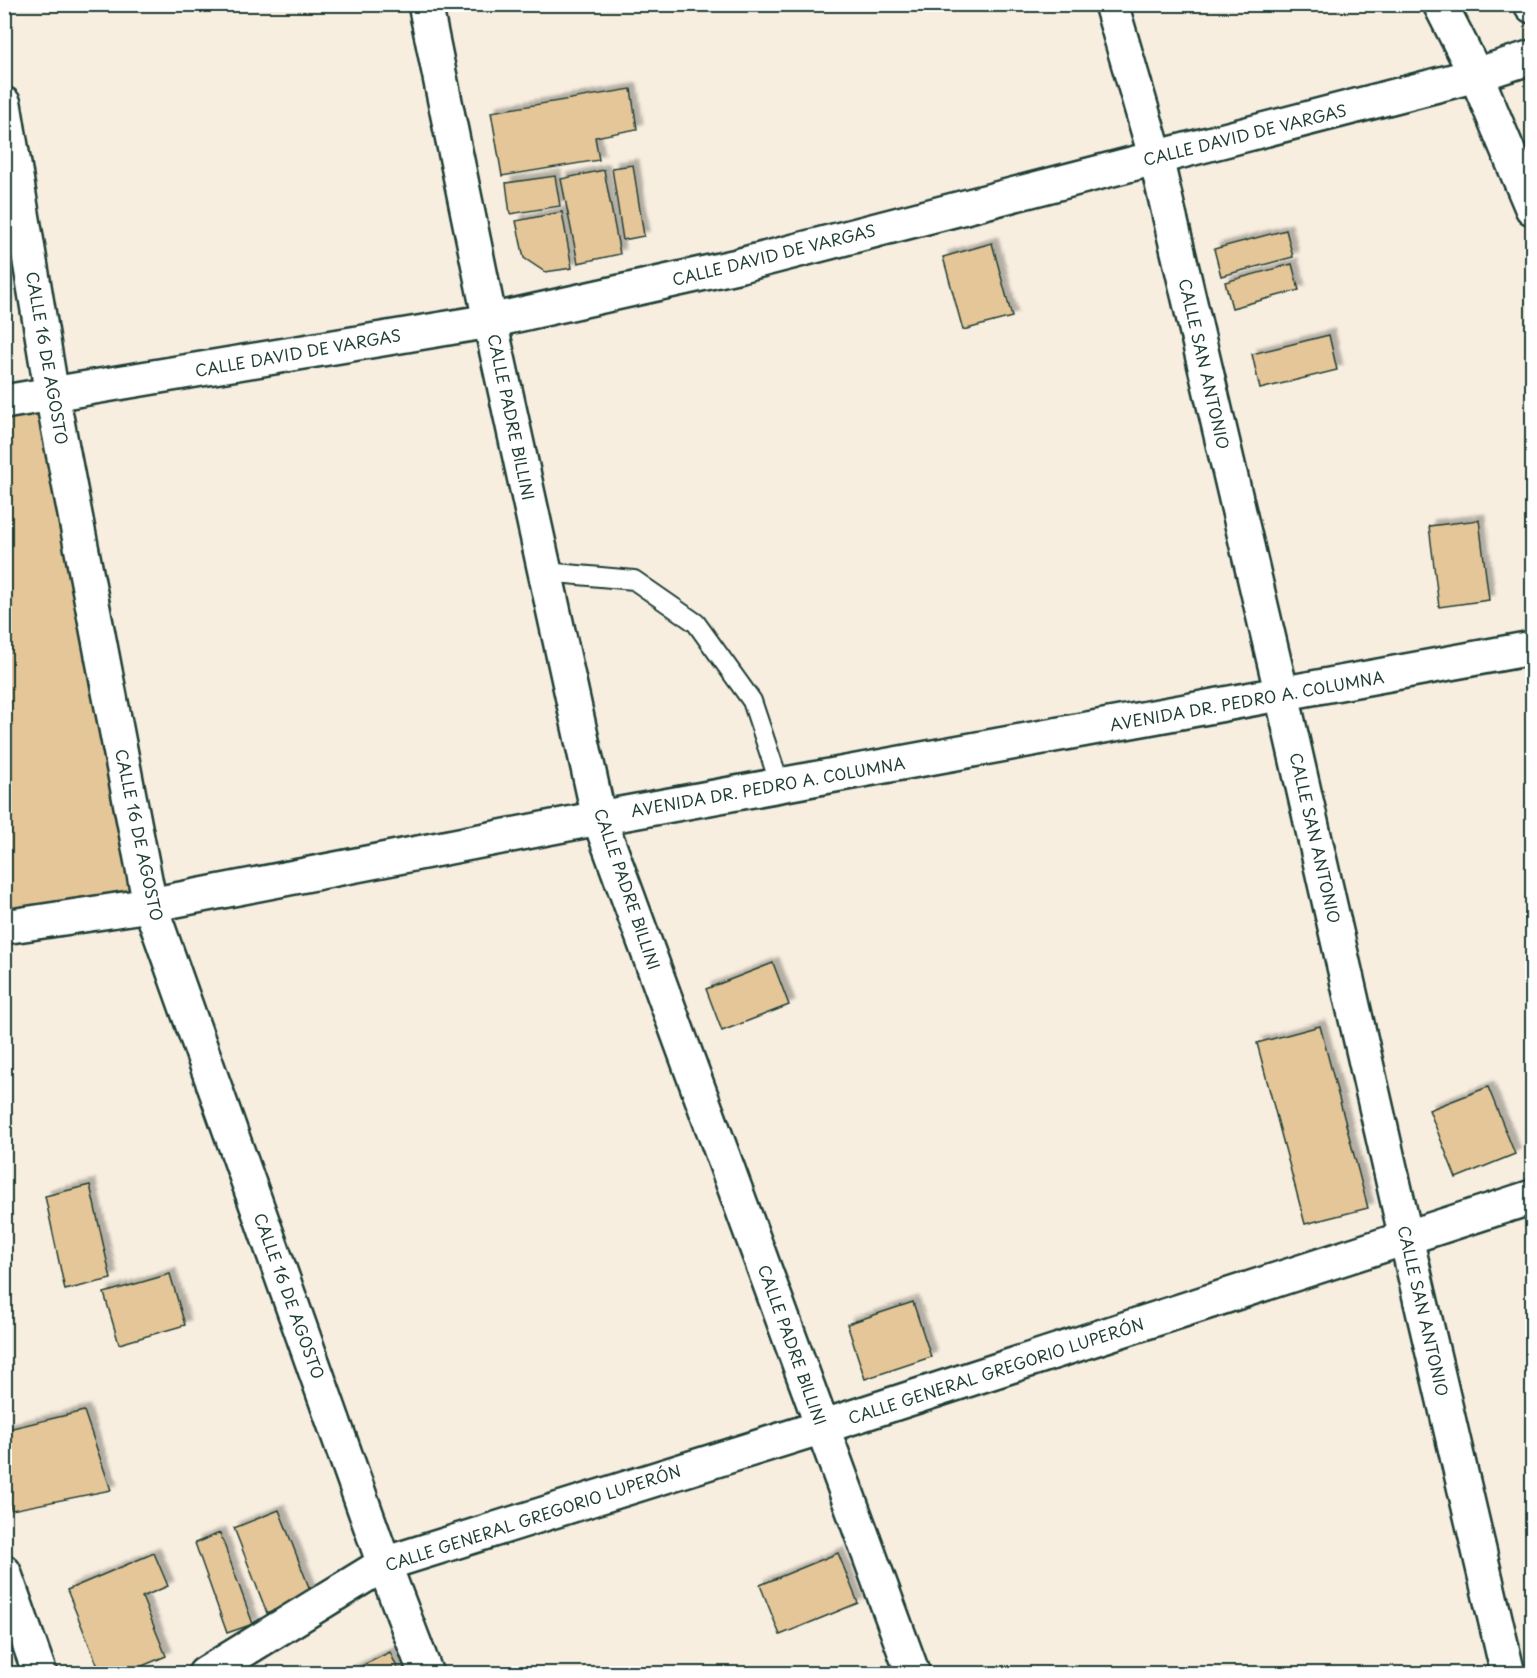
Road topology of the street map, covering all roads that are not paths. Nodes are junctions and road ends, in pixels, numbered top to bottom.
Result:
1 (425, 4) edge
2 (1111, 4) edge
3 (1440, 4) edge
4 (1533, 57) edge
5 (1476, 75) junction
6 (4, 104) edge
7 (1156, 158) junction
8 (1533, 208) edge
9 (490, 321) junction
10 (52, 395) junction
11 (4, 402) edge
12 (545, 572) junction
13 (1533, 648) edge
14 (1282, 695) junction
15 (780, 785) junction
16 (599, 818) junction
17 (150, 905) junction
18 (4, 927) edge
19 (1533, 1197) edge
20 (1406, 1238) junction
21 (822, 1427) junction
22 (384, 1564) junction
23 (4, 1572) edge
24 (40, 1674) edge
25 (205, 1674) edge
26 (426, 1674) edge
27 (913, 1674) edge
28 (1508, 1674) edge

1 - 9 street, CALLE PADRE BILLINI
2 - 7 street, CALLE SAN ANTONIO
3 - 5 street
4 - 5 street, CALLE DAVID DE VARGAS
5 - 7 street, CALLE DAVID DE VARGAS
5 - 8 street
6 - 10 street, CALLE 16 DE AGOSTO
7 - 9 street, CALLE DAVID DE VARGAS
7 - 14 street, CALLE SAN ANTONIO
9 - 10 street, CALLE DAVID DE VARGAS
9 - 12 street, CALLE PADRE BILLINI
10 - 11 street, CALLE DAVID DE VARGAS
10 - 17 street, CALLE 16 DE AGOSTO
12 - 15 lane
12 - 16 street, CALLE PADRE BILLINI
13 - 14 street, AVENIDA DR. PEDRO A. COLUMNA
14 - 15 street, AVENIDA DR. PEDRO A. COLUMNA
14 - 20 street, CALLE SAN ANTONIO
15 - 16 street, AVENIDA DR. PEDRO A. COLUMNA
16 - 17 street, AVENIDA DR. PEDRO A. COLUMNA
16 - 21 street, CALLE PADRE BILLINI
17 - 18 street, AVENIDA DR. PEDRO A. COLUMNA
17 - 22 street, CALLE 16 DE AGOSTO
19 - 20 street, CALLE GENERAL GREGORIO LUPERÓN
20 - 21 street, CALLE GENERAL GREGORIO LUPERÓN
20 - 28 street, CALLE SAN ANTONIO
21 - 22 street, CALLE GENERAL GREGORIO LUPERÓN
21 - 27 street, CALLE PADRE BILLINI
22 - 25 street, CALLE GENERAL GREGORIO LUPERÓN
22 - 26 street, CALLE 16 DE AGOSTO
23 - 24 street

